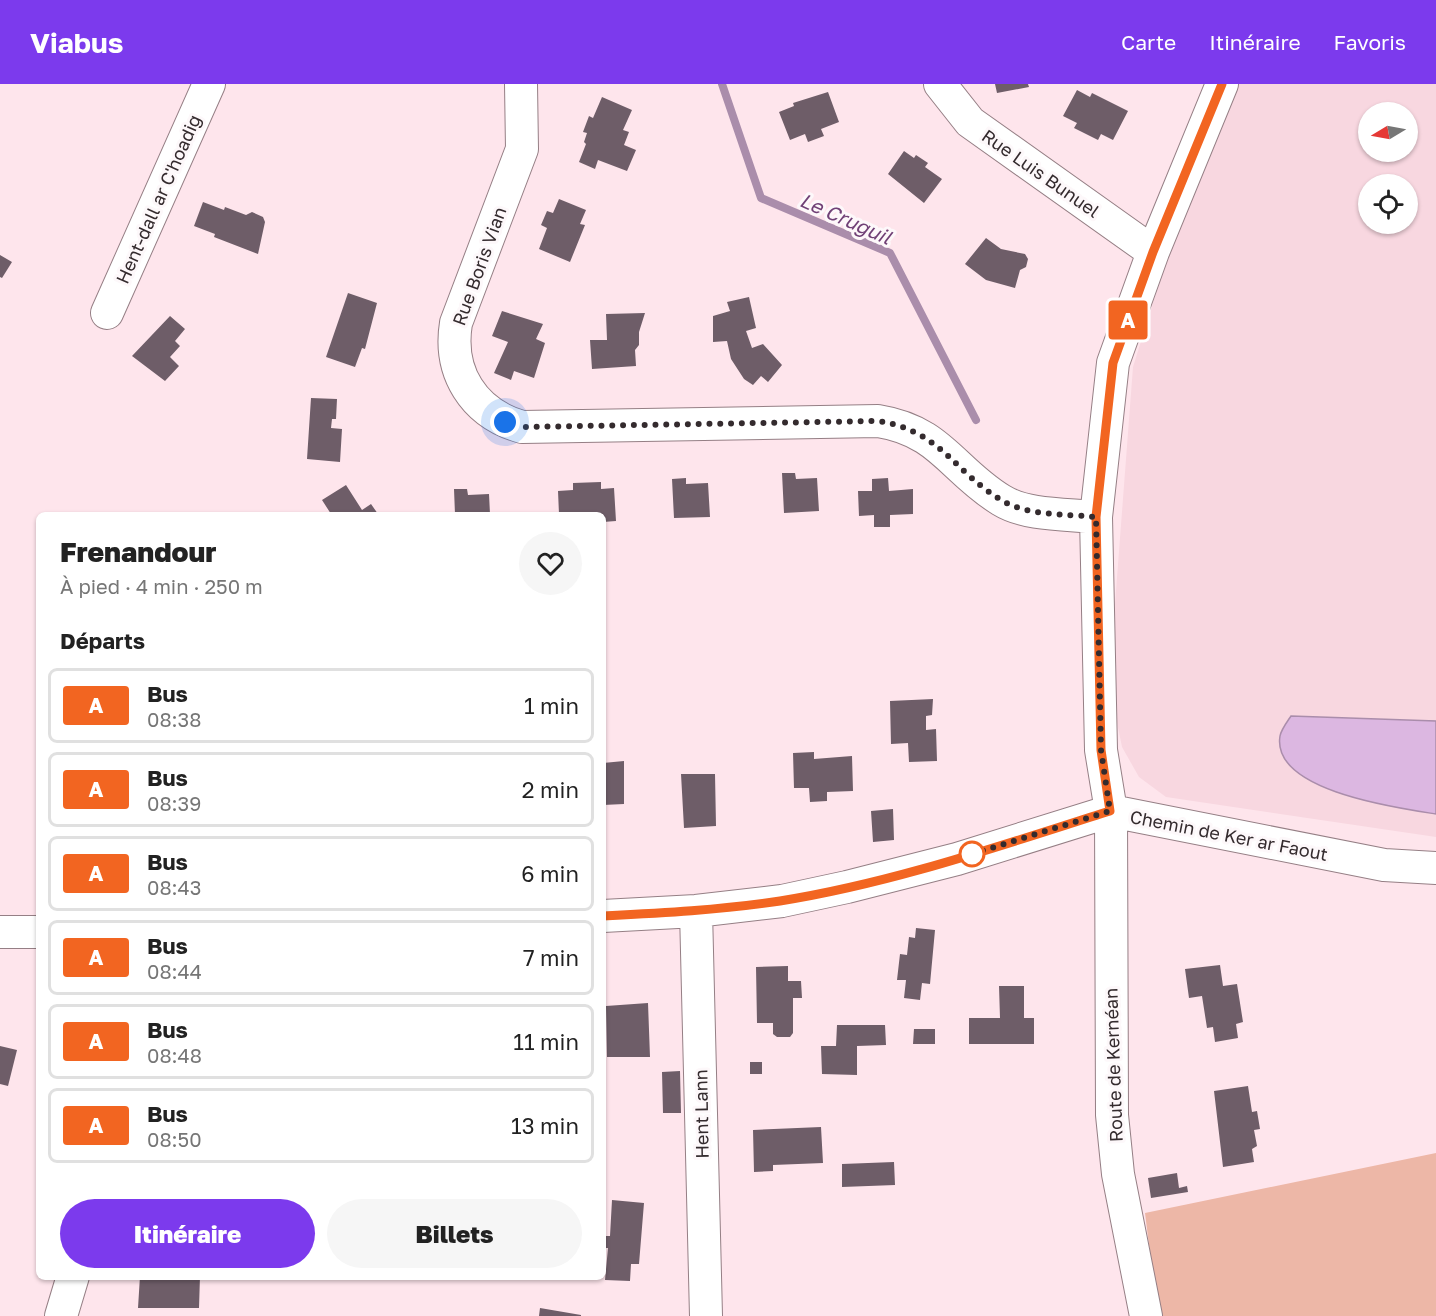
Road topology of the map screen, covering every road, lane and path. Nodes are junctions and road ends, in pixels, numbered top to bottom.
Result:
1 (209, 84) edge
2 (521, 84) edge
3 (940, 84) edge
4 (1222, 84) edge
5 (1153, 252) junction
6 (107, 313) dead end
7 (1096, 517) junction
8 (1110, 811) junction
9 (1436, 868) edge
10 (696, 911) junction
11 (606, 916) edge
12 (0, 932) edge
13 (36, 933) edge
14 (72, 1280) edge
15 (61, 1316) edge
16 (706, 1316) edge
17 (1146, 1316) edge

1 - 6 street, Hent-dall ar C'hoadig
2 - 7 street, Rue Boris Vian
3 - 5 street, Rue Luis Bunuel
4 - 5 street, Route de Kernéan
5 - 7 street, Route de Kernéan
7 - 8 street, Route de Kernéan
8 - 9 street, Chemin de Ker ar Faout
8 - 10 street, Chemin de Ker ar Faout
8 - 17 street, Route de Kernéan
10 - 11 street, Chemin de Ker ar Faout
10 - 16 street, Hent Lann
12 - 13 street
14 - 15 street

